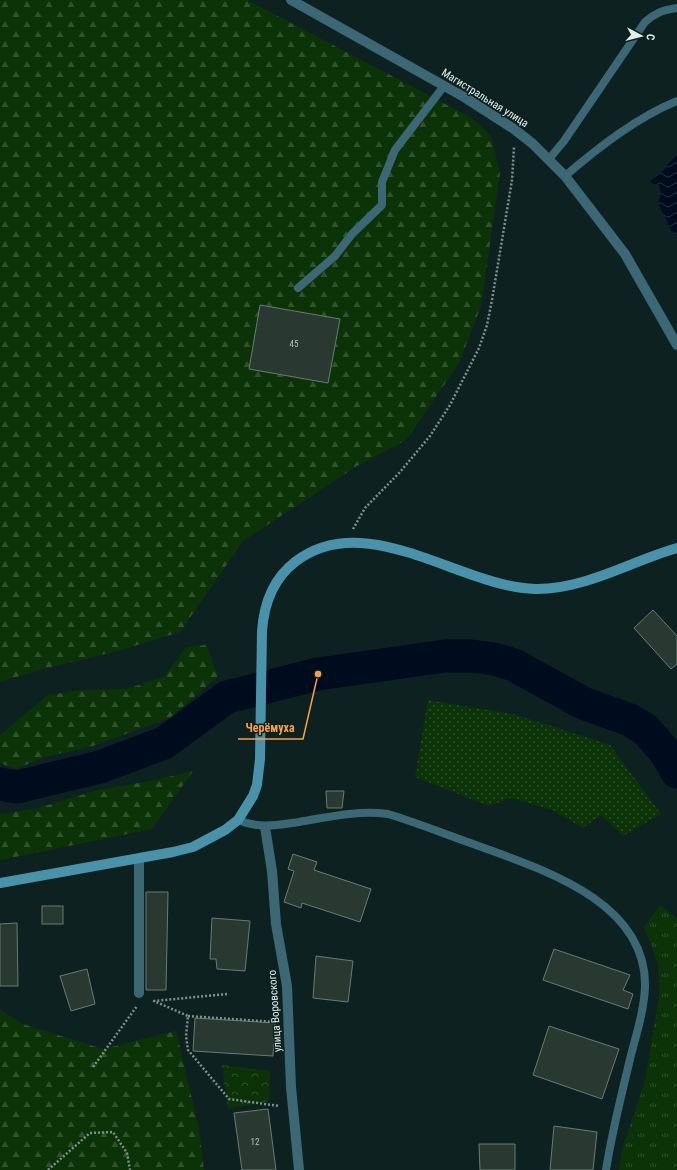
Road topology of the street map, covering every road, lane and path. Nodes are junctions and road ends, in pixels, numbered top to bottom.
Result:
1 (291, 0) edge
2 (677, 8) edge
3 (444, 86) junction
4 (677, 100) edge
5 (514, 129) junction
6 (549, 159) junction
7 (565, 176) junction
8 (298, 288) dead end
9 (677, 345) edge
10 (346, 544) junction
11 (677, 548) edge
12 (238, 820) junction
13 (265, 827) junction
14 (139, 859) junction
15 (0, 883) edge
16 (139, 993) dead end
17 (227, 994) dead end
18 (154, 1001) junction
19 (148, 1003) dead end
20 (142, 1004) dead end
21 (188, 1016) junction
22 (290, 1023) junction
23 (93, 1067) dead end
24 (293, 1108) junction
25 (48, 1170) edge
26 (130, 1170) edge
27 (299, 1170) edge
28 (606, 1170) edge

1 - 3 street, Магистральная улица
2 - 6 lane
3 - 5 street, Магистральная улица
3 - 8 lane
4 - 7 lane
5 - 6 street, Магистральная улица
5 - 10 path
6 - 7 street, Магистральная улица
7 - 9 street, Магистральная улица
10 - 11 main road
10 - 12 main road
12 - 13 lane
12 - 14 main road
13 - 22 street, улица Воровского
13 - 28 lane
14 - 15 main road
14 - 16 street
17 - 18 path
18 - 19 path
18 - 21 path
20 - 23 path
21 - 22 path
21 - 24 path
22 - 24 street, улица Воровского
24 - 27 street, улица Воровского
25 - 26 path

